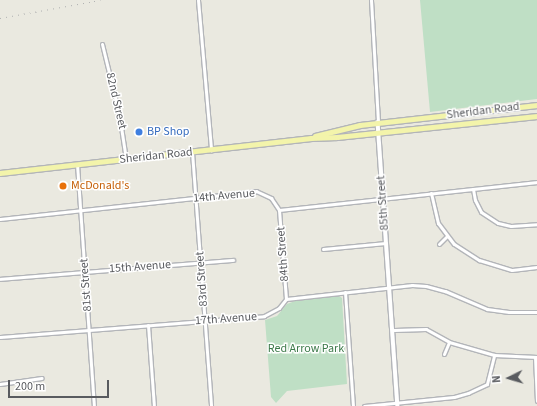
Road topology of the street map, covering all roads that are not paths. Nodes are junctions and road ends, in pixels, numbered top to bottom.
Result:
1 (198, 0) edge
2 (371, 0) edge
3 (102, 44) dead end
4 (537, 105) edge
5 (537, 116) edge
6 (378, 122) junction
7 (379, 132) junction
8 (311, 138) junction
9 (211, 150) junction
10 (192, 152) junction
11 (126, 159) junction
12 (76, 164) junction
13 (0, 173) edge
14 (537, 182) edge
15 (474, 189) junction
16 (431, 193) junction
17 (196, 198) junction
18 (383, 198) junction
19 (279, 210) junction
20 (80, 212) junction
21 (0, 220) edge
22 (537, 224) edge
23 (447, 236) junction
24 (386, 243) junction
25 (439, 244) dead end
26 (323, 250) dead end
27 (233, 260) dead end
28 (201, 263) junction
29 (537, 268) edge
30 (85, 271) junction
31 (0, 279) edge
32 (390, 288) junction
33 (345, 292) junction
34 (286, 299) junction
35 (537, 312) edge
36 (205, 320) junction
37 (148, 325) junction
38 (89, 329) junction
39 (394, 330) junction
40 (0, 337) edge
41 (448, 342) junction
42 (444, 354) dead end
43 (494, 356) junction
44 (536, 357) edge
45 (42, 378) dead end
46 (0, 384) edge
47 (537, 401) edge
48 (398, 404) edge
49 (94, 406) edge
50 (154, 406) edge
51 (211, 406) edge
52 (353, 406) edge
53 (364, 406) edge

1 - 9 street
2 - 6 street, 85th Street
3 - 11 street, 82nd Street
4 - 6 main road, Sheridan Road
5 - 7 main road, Sheridan Road
6 - 7 street, 85th Street
6 - 8 main road, Sheridan Road
7 - 8 main road, Sheridan Road
7 - 18 street, 85th Street
8 - 9 main road, Sheridan Road
9 - 10 main road, Sheridan Road
10 - 11 main road, Sheridan Road
10 - 17 street, 83rd Street
11 - 12 main road, Sheridan Road
12 - 13 main road, Sheridan Road
12 - 20 street, 81st Street
14 - 15 street
15 - 16 street
15 - 22 street
16 - 18 street
16 - 23 street
17 - 19 street, 14th Avenue
17 - 20 street, 14th Avenue
17 - 28 street, 83rd Street
18 - 19 street
18 - 24 street, 85th Street
19 - 34 street, 84th Street
20 - 21 street, 14th Avenue
20 - 30 street, 81st Street
23 - 25 street
23 - 29 street
24 - 26 street
24 - 32 street, 85th Street
27 - 28 street, 15th Avenue
28 - 30 street, 15th Avenue
28 - 36 street, 83rd Street
30 - 31 street, 15th Avenue
30 - 38 street, 81st Street
32 - 33 street
32 - 35 street
32 - 39 street, 85th Street
33 - 34 street
33 - 52 street
34 - 36 street, 17th Avenue
36 - 37 street, 17th Avenue
36 - 51 street, 83rd Street
37 - 38 street, 17th Avenue
37 - 50 street
38 - 40 street, 17th Avenue
38 - 49 street, 81st Street
39 - 41 street
39 - 48 street, 85th Street
41 - 42 street
41 - 43 street
43 - 44 street
43 - 48 street
44 - 47 street
45 - 46 street
48 - 53 street

